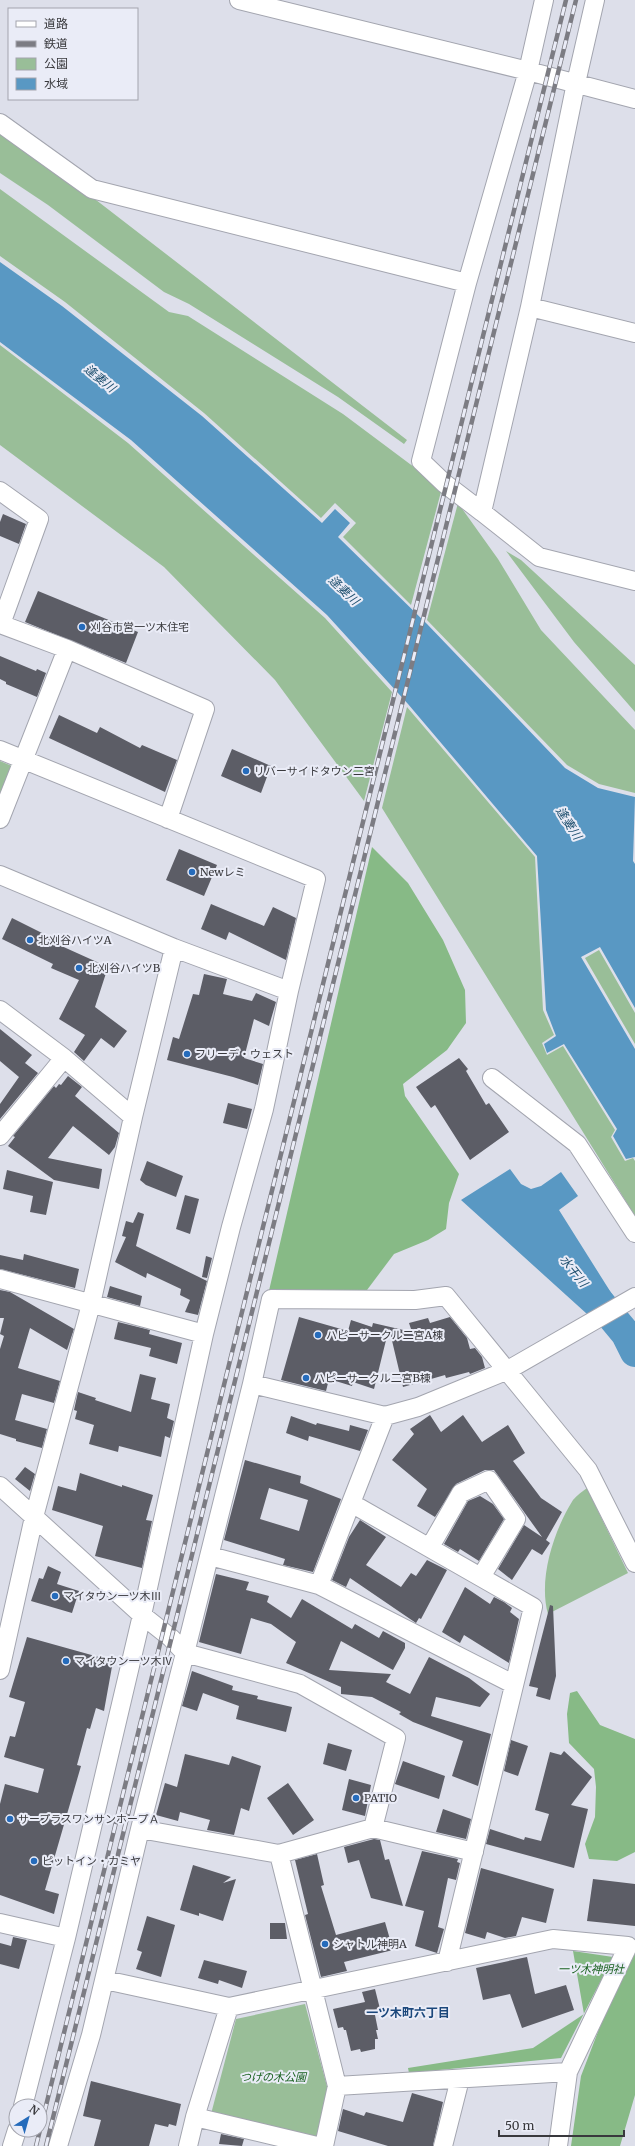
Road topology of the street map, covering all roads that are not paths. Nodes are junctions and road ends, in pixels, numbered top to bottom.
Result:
1 (239, 0) edge
2 (544, 0) edge
3 (595, 0) edge
4 (528, 72) junction
5 (576, 83) junction
6 (635, 98) edge
7 (0, 123) edge
8 (467, 283) junction
9 (530, 307) junction
10 (635, 333) edge
11 (0, 491) edge
12 (482, 512) junction
13 (635, 581) edge
14 (1, 624) edge
15 (67, 649) junction
16 (0, 750) edge
17 (24, 760) junction
18 (0, 819) edge
19 (168, 819) junction
20 (0, 875) edge
21 (174, 948) junction
22 (289, 991) junction
23 (0, 1010) edge
24 (64, 1058) junction
25 (492, 1078) dead end
26 (133, 1117) junction
27 (0, 1136) edge
28 (635, 1233) edge
29 (0, 1279) edge
30 (635, 1297) edge
31 (91, 1304) junction
32 (204, 1334) junction
33 (508, 1370) junction
34 (252, 1384) junction
35 (385, 1416) junction
36 (0, 1486) edge
37 (351, 1503) junction
38 (34, 1517) junction
39 (430, 1547) junction
40 (210, 1556) junction
41 (635, 1563) edge
42 (481, 1577) junction
43 (319, 1585) junction
44 (142, 1615) junction
45 (185, 1653) junction
46 (0, 1670) edge
47 (513, 1684) junction
48 (373, 1828) junction
49 (140, 1829) junction
50 (474, 1852) junction
51 (279, 1854) junction
52 (0, 1923) edge
53 (66, 1938) junction
54 (447, 1962) junction
55 (105, 1980) junction
56 (313, 1991) junction
57 (229, 2008) junction
58 (568, 2072) junction
59 (460, 2079) junction
60 (338, 2086) junction
61 (25, 2098) edge
62 (195, 2117) junction
63 (58, 2146) edge
64 (188, 2146) edge
65 (317, 2146) edge
66 (324, 2146) edge
67 (444, 2146) edge
68 (558, 2146) edge

1 - 4 street
2 - 4 street
3 - 5 street
4 - 5 street
4 - 8 street
5 - 6 street
5 - 9 street
7 - 8 street
8 - 12 street
9 - 10 street
9 - 12 street
11 - 14 street
12 - 13 street
14 - 15 street
15 - 17 street
15 - 19 street
16 - 17 street
17 - 18 street
17 - 19 street
19 - 22 street
20 - 21 street
21 - 22 street
21 - 26 street
22 - 32 street
23 - 24 street
24 - 26 street
24 - 27 street
25 - 28 street
26 - 31 street
29 - 31 street
30 - 33 street
31 - 32 street
31 - 38 street
32 - 44 street
33 - 34 street
33 - 35 street
33 - 41 street
34 - 35 street
34 - 40 street
35 - 37 street
36 - 38 street
37 - 39 street
37 - 43 street
38 - 44 street
38 - 46 street
39 - 42 street
39 - 42 street
40 - 43 street
40 - 45 street
42 - 47 street
43 - 47 street
44 - 45 street
44 - 53 street
45 - 48 street
45 - 49 street
47 - 50 street
48 - 50 street
48 - 51 street
49 - 51 street
49 - 55 street
50 - 54 street
51 - 56 street
52 - 53 street
53 - 61 street
54 - 56 street
54 - 58 street
55 - 57 street
55 - 63 street
56 - 57 street
56 - 60 street
57 - 62 street
58 - 59 street
58 - 68 street
59 - 60 street
59 - 67 street
60 - 66 street
62 - 64 street
62 - 65 street

